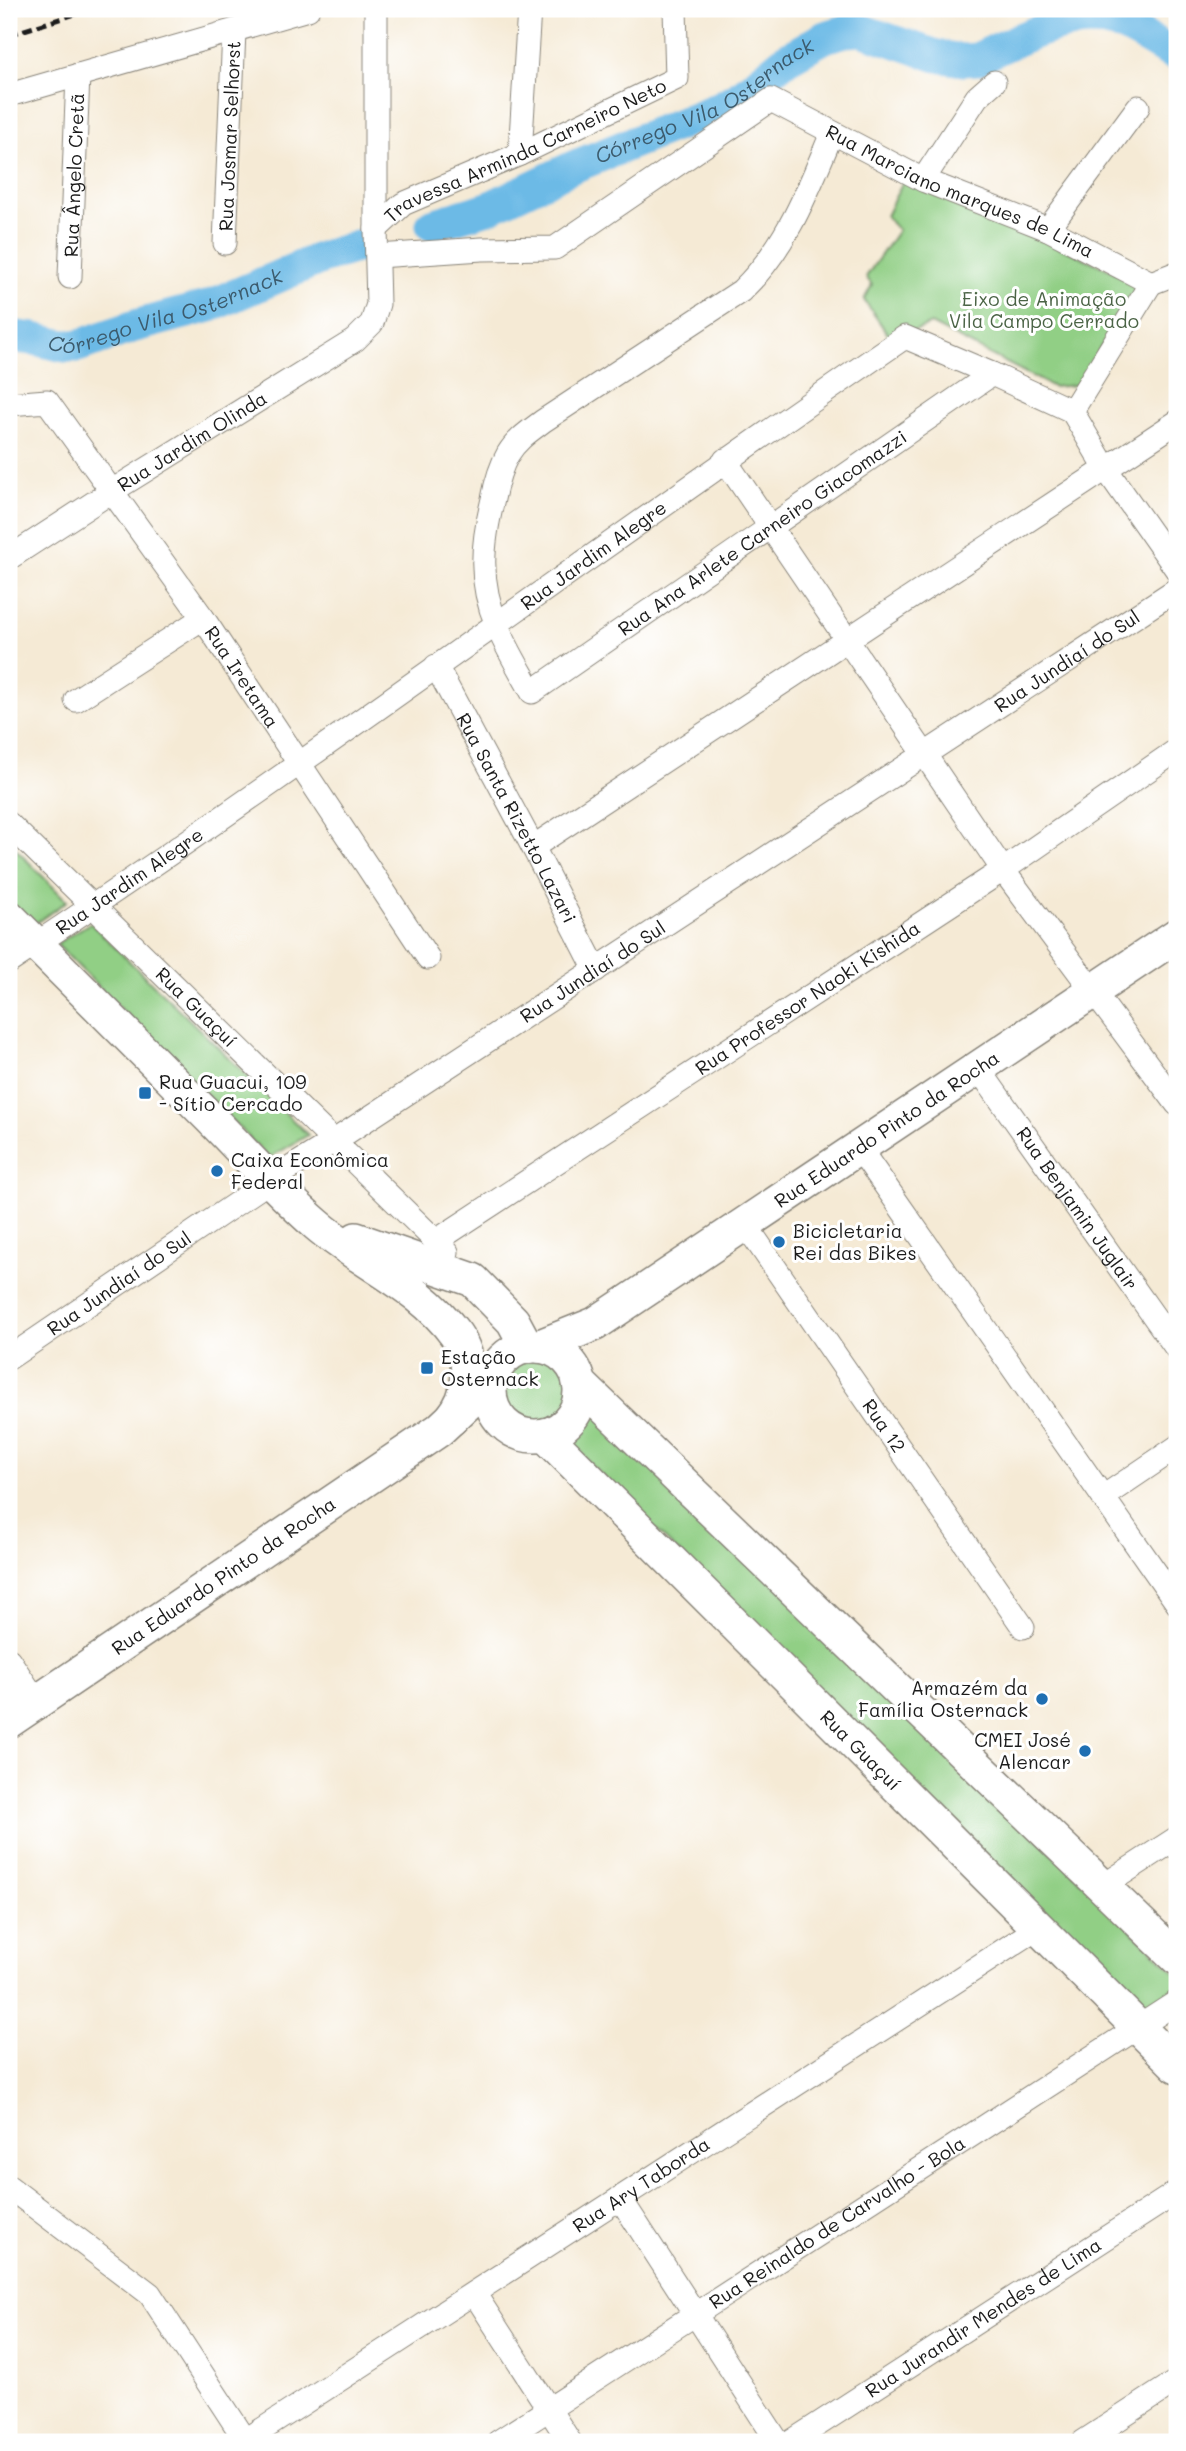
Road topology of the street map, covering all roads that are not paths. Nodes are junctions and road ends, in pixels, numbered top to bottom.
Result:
1 (308, 9) edge
2 (376, 9) edge
3 (529, 9) edge
4 (675, 9) edge
5 (234, 31) junction
6 (78, 75) junction
7 (994, 82) dead end
8 (9, 96) edge
9 (1138, 107) dead end
10 (832, 132) junction
11 (520, 154) junction
12 (923, 180) junction
13 (376, 229) junction
14 (1048, 229) junction
15 (225, 243) dead end
16 (378, 257) junction
17 (1177, 273) edge
18 (70, 277) dead end
19 (1150, 283) junction
20 (992, 373) junction
21 (9, 404) edge
22 (1072, 411) junction
23 (1177, 422) edge
24 (725, 460) junction
25 (1106, 469) junction
26 (112, 491) junction
27 (768, 526) junction
28 (9, 558) edge
29 (1177, 570) edge
30 (1177, 589) edge
31 (203, 618) junction
32 (496, 624) junction
33 (846, 640) junction
34 (436, 666) junction
35 (76, 700) dead end
36 (1177, 750) edge
37 (924, 755) junction
38 (299, 762) junction
39 (9, 824) edge
40 (533, 847) junction
41 (1003, 870) junction
42 (92, 905) junction
43 (9, 917) edge
44 (1177, 935) edge
45 (22, 953) edge
46 (428, 958) dead end
47 (596, 970) junction
48 (1094, 991) junction
49 (978, 1068) junction
50 (1177, 1104) edge
51 (334, 1141) junction
52 (859, 1148) junction
53 (271, 1180) junction
54 (745, 1224) junction
55 (317, 1225) junction
56 (436, 1241) junction
57 (473, 1280) junction
58 (414, 1292) junction
59 (595, 1324) junction
60 (534, 1347) junction
61 (1177, 1349) edge
62 (465, 1355) junction
63 (9, 1358) edge
64 (493, 1376) junction
65 (578, 1378) junction
66 (445, 1424) junction
67 (505, 1424) junction
68 (545, 1435) junction
69 (1177, 1447) edge
70 (1103, 1497) junction
71 (1177, 1603) edge
72 (1023, 1627) dead end
73 (9, 1660) edge
74 (37, 1702) junction
75 (9, 1721) edge
76 (1177, 1838) edge
77 (1103, 1886) junction
78 (1038, 1928) junction
79 (1177, 1958) edge
80 (1177, 2002) edge
81 (1139, 2027) junction
82 (1177, 2066) edge
83 (9, 2187) edge
84 (1177, 2192) edge
85 (620, 2198) junction
86 (474, 2293) junction
87 (695, 2315) junction
88 (1177, 2381) edge
89 (549, 2409) junction
90 (245, 2442) edge
91 (498, 2442) edge
92 (570, 2442) edge
93 (778, 2442) edge
94 (791, 2442) edge
95 (1083, 2442) edge

1 - 5 street
2 - 13 street
3 - 11 street
4 - 11 street, Travessa Arminda Carneiro Neto
5 - 6 street
5 - 15 street, Rua Josmar Selhorst
6 - 8 street
6 - 18 street, Rua Ângelo Cretã
7 - 12 street
9 - 14 street
10 - 12 street, Rua Marciano marques de Lima
10 - 16 street, Rua Marciano marques de Lima
10 - 32 street
11 - 13 street, Travessa Arminda Carneiro Neto
12 - 14 street, Rua Marciano marques de Lima
13 - 16 street
14 - 19 street, Rua Marciano marques de Lima
16 - 26 street, Rua Jardim Olinda
17 - 19 street
19 - 22 street
20 - 22 street, Rua Jardim Alegre
20 - 24 street, Rua Jardim Alegre
20 - 27 street, Rua Ana Arlete Carneiro Giacomazzi
21 - 26 street, Rua Iretama
22 - 25 street
23 - 25 street
24 - 27 street
24 - 32 street, Rua Jardim Alegre
25 - 29 street
25 - 33 street
26 - 28 street, Rua Jardim Olinda
26 - 31 street, Rua Iretama
27 - 32 street, Rua Ana Arlete Carneiro Giacomazzi
27 - 33 street
30 - 37 street, Rua Jundiaí do Sul
31 - 35 street
31 - 38 street, Rua Iretama
32 - 34 street, Rua Jardim Alegre
33 - 37 street
33 - 40 street
34 - 38 street, Rua Jardim Alegre
34 - 40 street, Rua Santa Rizetto Lazari
36 - 41 street, Rua Professor Naoki Kishida
37 - 41 street
37 - 47 street, Rua Jundiaí do Sul
38 - 42 street, Rua Jardim Alegre
38 - 46 street, Rua Iretama
39 - 42 street, Rua Guaçuí
40 - 47 street, Rua Santa Rizetto Lazari
41 - 48 street
41 - 56 street, Rua Professor Naoki Kishida
42 - 45 street, Rua Jardim Alegre
42 - 51 street, Rua Guaçuí
43 - 45 main road, Rua Guaçuí
44 - 48 main road, Rua Eduardo Pinto da Rocha
45 - 53 main road, Rua Guaçuí
47 - 51 street, Rua Jundiaí do Sul
48 - 49 main road, Rua Eduardo Pinto da Rocha
48 - 50 street
49 - 52 main road, Rua Eduardo Pinto da Rocha
49 - 61 street, Rua Benjamin Juglair
51 - 53 street, Rua Jundiaí do Sul
51 - 56 street, Rua Guaçuí
52 - 54 main road, Rua Eduardo Pinto da Rocha
52 - 70 street
53 - 55 main road, Rua Guaçuí
53 - 63 street, Rua Jundiaí do Sul
54 - 59 main road, Rua Eduardo Pinto da Rocha
54 - 72 street, Rua 12
55 - 57 main road, Rua Guaçuí
55 - 58 main road, Rua Guaçuí
56 - 57 street, Rua Guaçuí
57 - 58 main road
57 - 60 main road, Rua Guaçuí
58 - 62 main road, Rua Guaçuí
59 - 60 main road, Rua Eduardo Pinto da Rocha
59 - 65 main road
60 - 64 main road
60 - 65 main road
62 - 64 main road
62 - 66 main road, Rua Eduardo Pinto da Rocha
64 - 66 main road, Rua Eduardo Pinto da Rocha
64 - 67 main road
65 - 68 main road
65 - 77 main road
66 - 67 main road, Rua Eduardo Pinto da Rocha
66 - 74 main road, Rua Eduardo Pinto da Rocha
67 - 68 main road
68 - 78 main road, Rua Guaçuí
69 - 70 street
70 - 71 street
73 - 74 street
74 - 75 main road, Rua Eduardo Pinto da Rocha
76 - 77 street
77 - 79 main road
78 - 81 main road, Rua Guaçuí
78 - 85 street, Rua Ary Taborda
80 - 81 street, Rua Reinaldo de Carvalho - Bola
81 - 82 main road, Rua Guaçuí
81 - 87 street, Rua Reinaldo de Carvalho - Bola
83 - 90 street
84 - 94 street, Rua Jurandir Mendes de Lima
85 - 86 street, Rua Ary Taborda
85 - 87 street
86 - 89 street
86 - 90 street, Rua Ary Taborda
87 - 89 street, Rua Reinaldo de Carvalho - Bola
87 - 93 street
88 - 95 street
89 - 91 street, Rua Reinaldo de Carvalho - Bola
89 - 92 street

